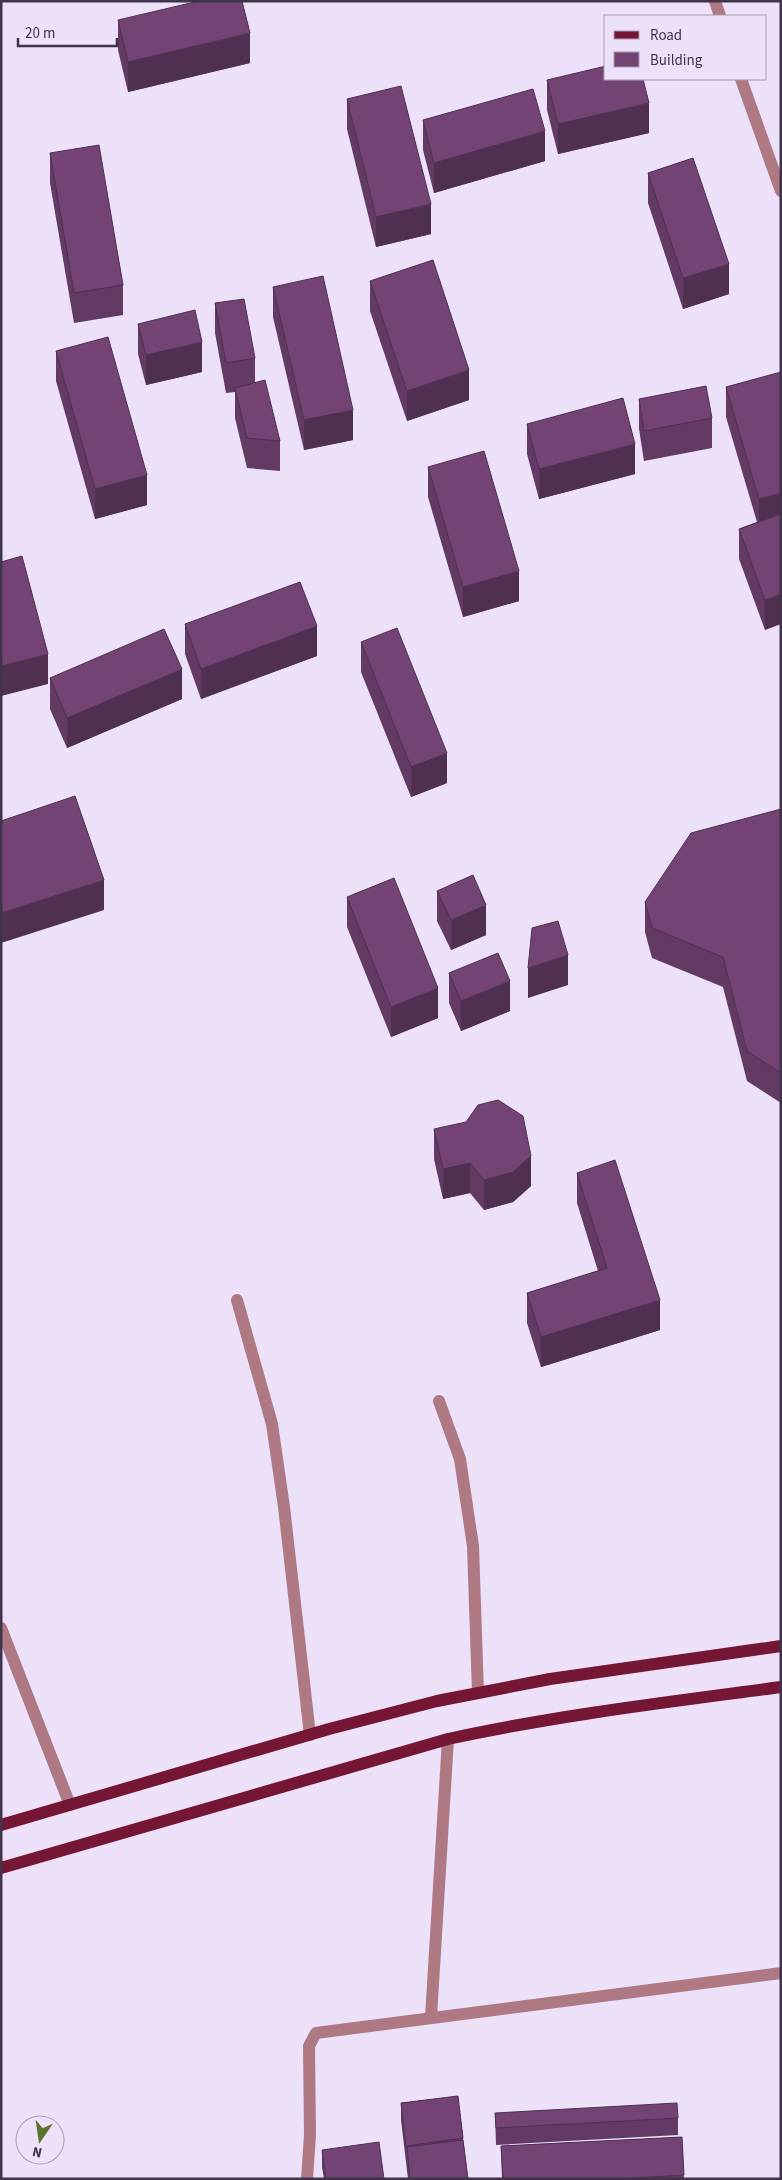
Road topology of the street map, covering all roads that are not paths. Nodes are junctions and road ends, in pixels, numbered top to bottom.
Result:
1 (715, 1) edge
2 (720, 15) edge
3 (741, 80) edge
4 (781, 191) edge
5 (237, 1300) dead end
6 (439, 1401) dead end
7 (1, 1628) edge
8 (781, 1646) edge
9 (781, 1687) edge
10 (478, 1693) junction
11 (310, 1735) junction
12 (448, 1739) junction
13 (70, 1805) junction
14 (1, 1825) edge
15 (1, 1868) edge
16 (781, 1973) edge
17 (431, 2017) junction
18 (307, 2179) edge

1 - 2 street
3 - 4 street
5 - 11 street
6 - 10 street
7 - 13 street
8 - 10 main road
9 - 12 main road
10 - 11 main road
11 - 13 main road
12 - 15 main road
12 - 17 street
13 - 14 main road
16 - 17 street
17 - 18 street

